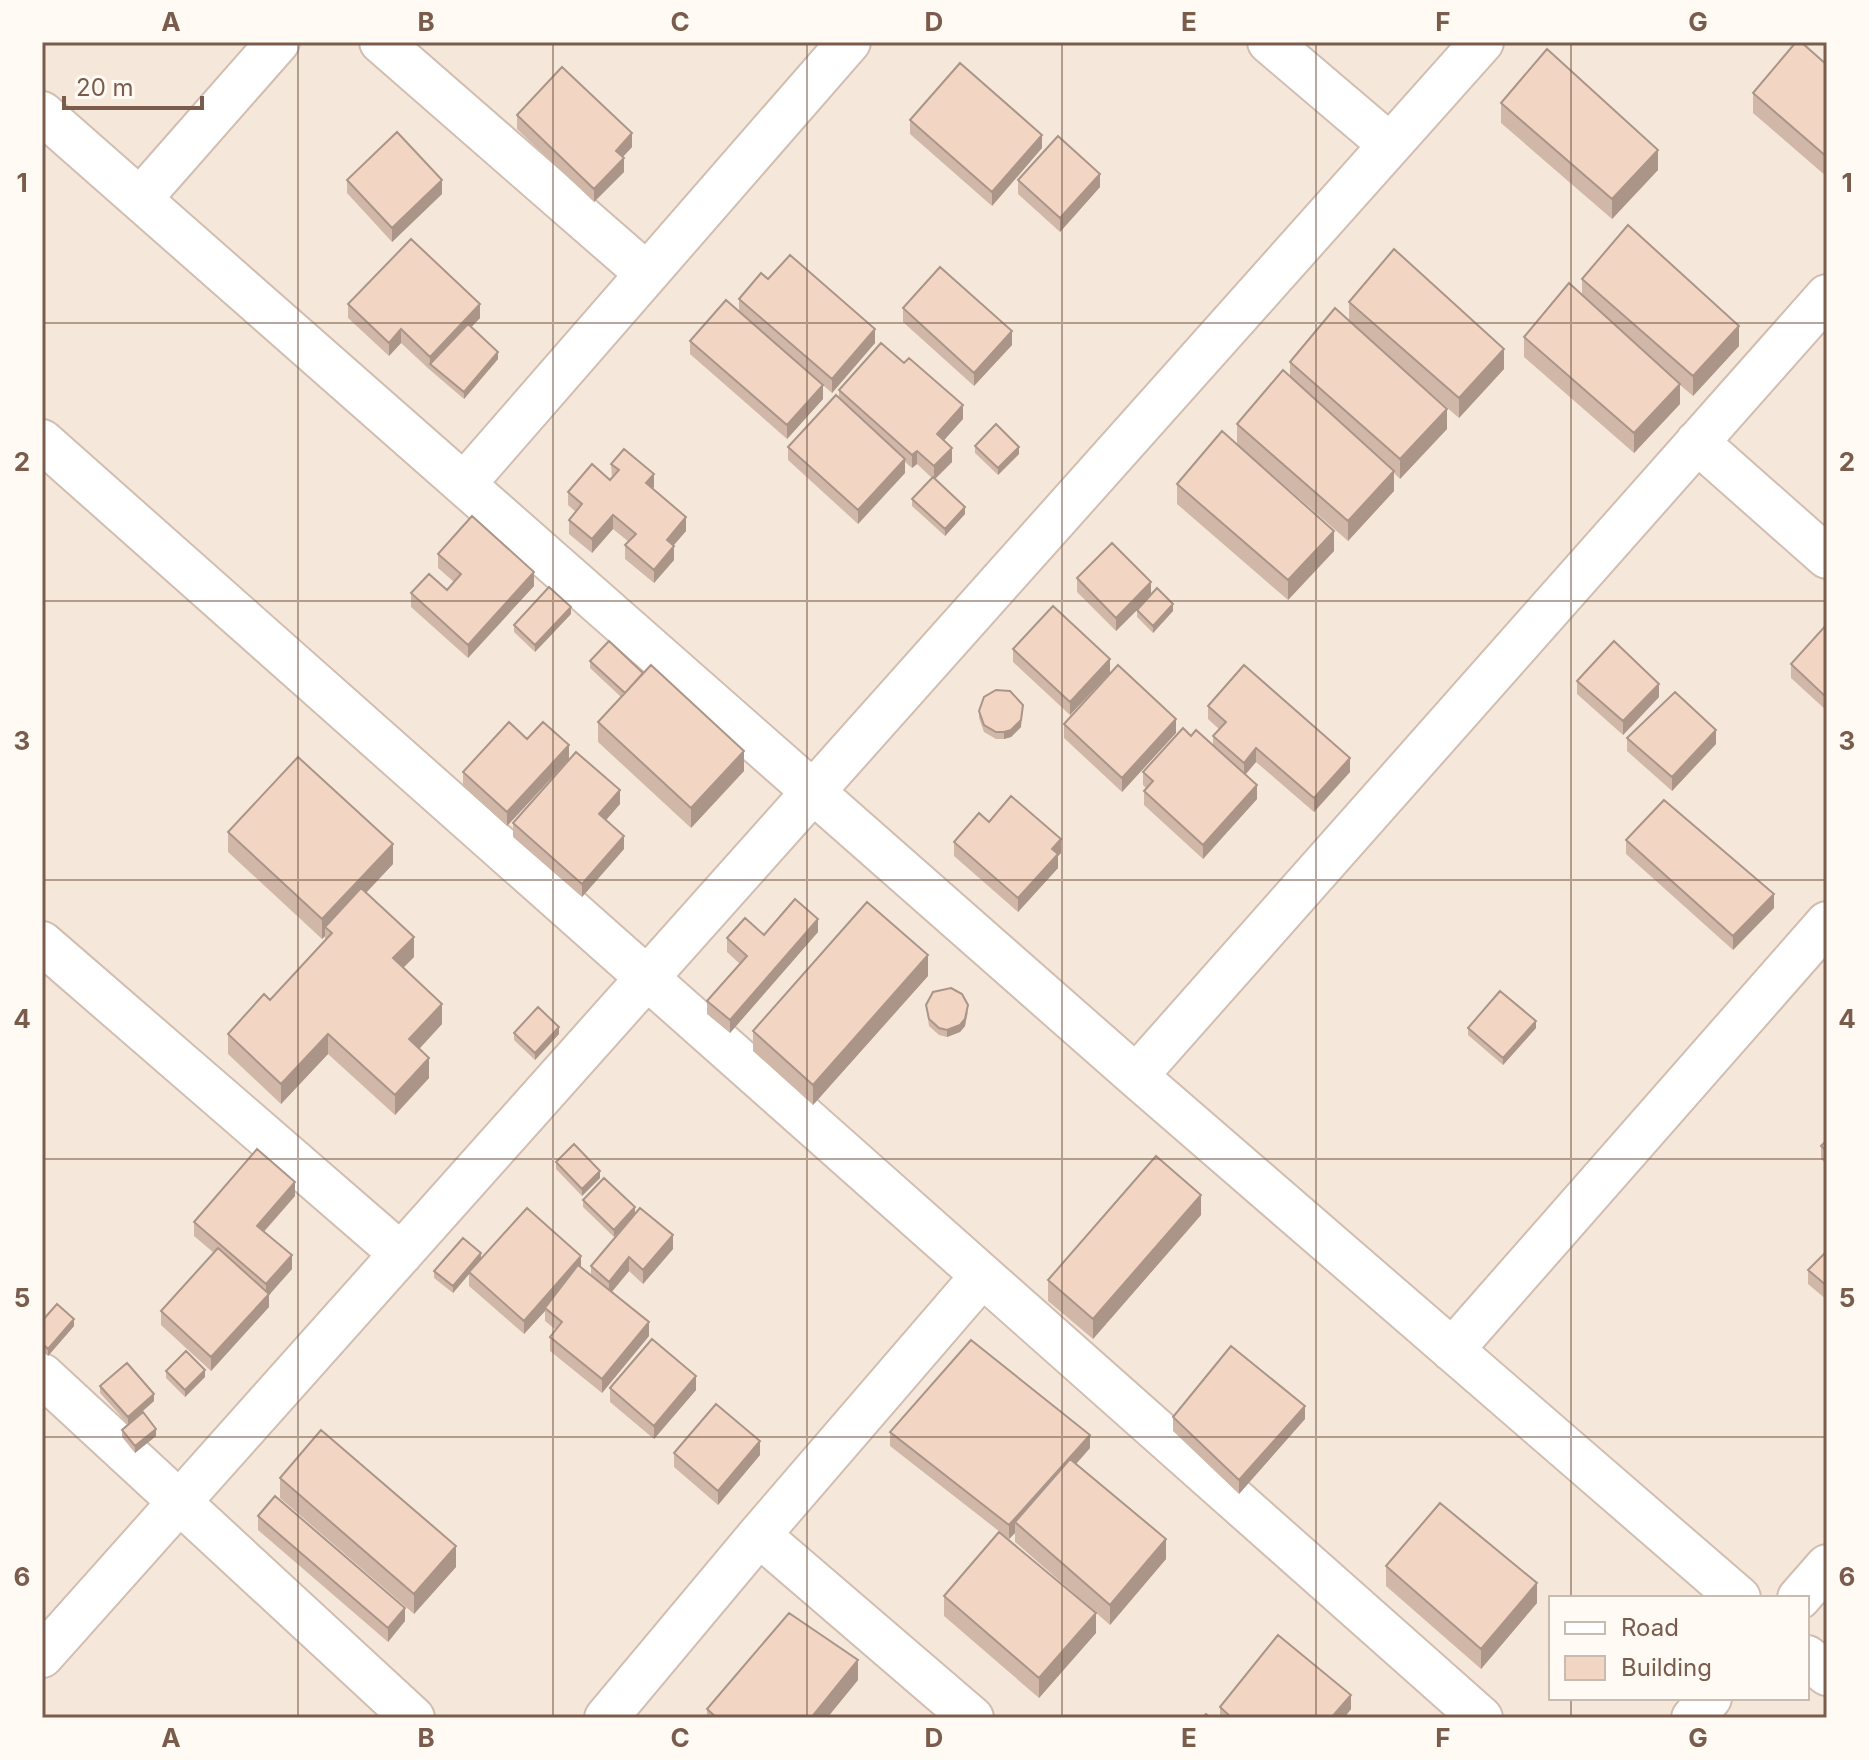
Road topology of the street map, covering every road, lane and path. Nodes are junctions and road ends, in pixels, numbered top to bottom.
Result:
1 (278, 42) edge
2 (381, 42) edge
3 (849, 42) edge
4 (1269, 42) edge
5 (1482, 42) edge
6 (42, 113) edge
7 (1390, 145) junction
8 (140, 199) junction
9 (647, 274) junction
10 (1827, 296) edge
11 (42, 441) edge
12 (1697, 442) junction
13 (464, 484) junction
14 (1827, 557) edge
15 (813, 792) junction
16 (1827, 923) edge
17 (42, 943) edge
18 (647, 978) junction
19 (1136, 1076) junction
20 (401, 1254) junction
21 (982, 1276) junction
22 (1452, 1350) junction
23 (42, 1375) edge
24 (178, 1504) junction
25 (759, 1535) junction
26 (1827, 1566) edge
27 (1737, 1596) edge
28 (1801, 1596) edge
29 (42, 1656) edge
30 (1809, 1659) edge
31 (1827, 1674) edge
32 (1708, 1700) edge
33 (413, 1718) edge
34 (606, 1718) edge
35 (972, 1718) edge
36 (1481, 1718) edge
37 (1693, 1718) edge

1 - 8 street
2 - 9 street
3 - 9 street
4 - 7 street
5 - 7 street
6 - 8 street
7 - 15 street
8 - 13 street
9 - 13 street
10 - 12 street
11 - 18 street
12 - 14 street
12 - 19 street
13 - 15 street
15 - 18 street
15 - 19 street
16 - 22 street
17 - 20 street
18 - 20 street
18 - 21 street
19 - 22 street
20 - 24 street
21 - 25 street
21 - 36 street
22 - 27 street
23 - 24 street
24 - 29 street
24 - 33 street
25 - 34 street
25 - 35 street
26 - 28 street
30 - 31 street
32 - 37 street

